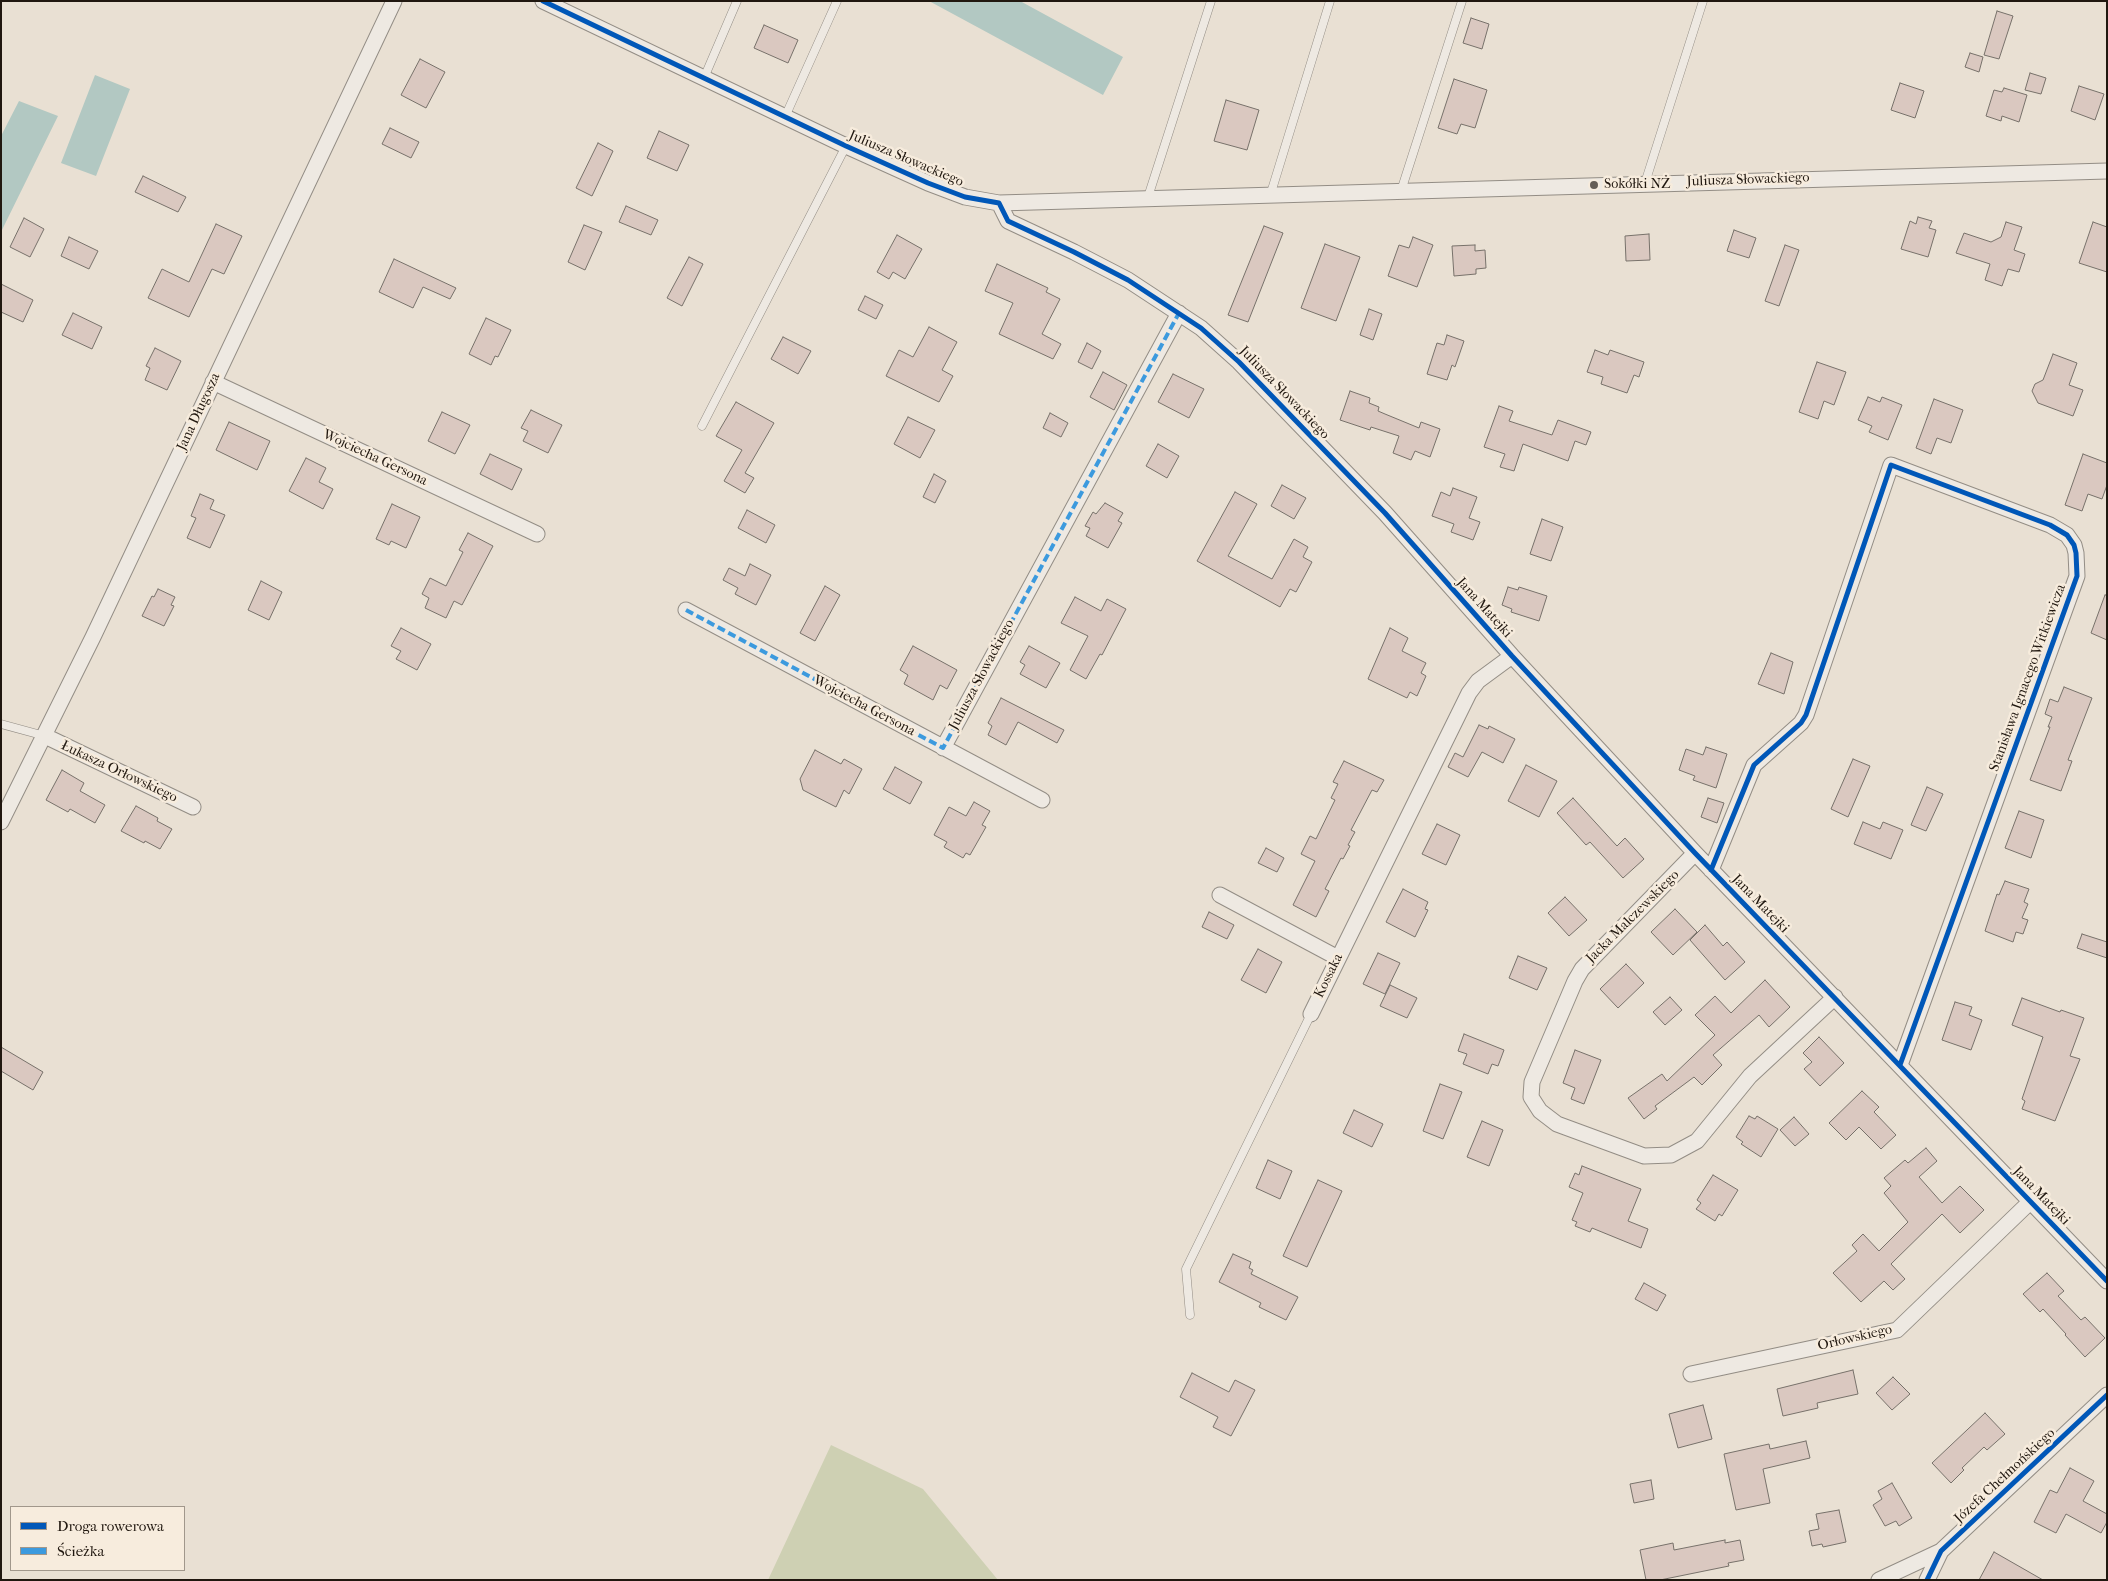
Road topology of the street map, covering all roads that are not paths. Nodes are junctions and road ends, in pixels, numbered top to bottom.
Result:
1 (394, 1) edge
2 (543, 1) edge
3 (737, 1) edge
4 (837, 1) edge
5 (1211, 1) edge
6 (1330, 1) edge
7 (1462, 1) edge
8 (1703, 1) edge
9 (704, 78) junction
10 (785, 117) junction
11 (846, 146) junction
12 (2107, 170) edge
13 (1645, 183) junction
14 (1401, 191) junction
15 (1270, 196) junction
16 (1148, 197) junction
17 (999, 202) junction
18 (1179, 312) junction
19 (213, 382) junction
20 (702, 426) dead end
21 (1385, 514) joint
22 (537, 534) dead end
23 (686, 610) dead end
24 (1512, 656) junction
25 (1, 724) edge
26 (45, 736) junction
27 (943, 748) junction
28 (1042, 800) dead end
29 (193, 807) dead end
30 (1, 822) edge
31 (1695, 853) junction
32 (1711, 870) junction
33 (1220, 895) dead end
34 (1338, 958) junction
35 (1835, 997) junction
36 (1311, 1014) joint
37 (1900, 1066) junction
38 (2031, 1201) junction
39 (2107, 1281) edge
40 (1190, 1315) dead end
41 (1691, 1374) dead end
42 (2107, 1395) edge
43 (1941, 1552) junction
44 (1878, 1580) edge
45 (1927, 1580) edge

1 - 19 street, Jana Długosza
2 - 9 street, Juliusza Słowackiego
3 - 9 lane
4 - 10 lane
5 - 16 lane
6 - 15 lane
7 - 14 lane
8 - 13 lane
9 - 10 street, Juliusza Słowackiego
10 - 11 street, Juliusza Słowackiego
11 - 17 street, Juliusza Słowackiego
11 - 20 lane
12 - 13 street, Juliusza Słowackiego
13 - 14 street, Juliusza Słowackiego
14 - 15 street, Juliusza Słowackiego
15 - 16 street, Juliusza Słowackiego
16 - 17 street, Juliusza Słowackiego
17 - 18 street, Juliusza Słowackiego
18 - 21 street, Juliusza Słowackiego
18 - 27 street, Juliusza Słowackiego
19 - 22 street, Wojciecha Gersona
19 - 26 street, Jana Długosza
21 - 24 street, Jana Matejki
23 - 27 street, Wojciecha Gersona
24 - 31 street, Jana Matejki
24 - 34 street, Kossaka
25 - 26 lane
26 - 29 street, Łukasza Orłowskiego
26 - 30 street, Jana Długosza
27 - 28 street, Wojciecha Gersona
31 - 32 street, Jana Matejki
31 - 35 street, Jacka Malczewskiego
32 - 35 street, Jana Matejki
32 - 37 street, Stanisława Ignacego Witkiewicza
33 - 34 street
34 - 36 street, Kossaka
35 - 37 street, Jana Matejki
36 - 40 lane, Kossaka
37 - 38 street, Jana Matejki
38 - 39 street, Jana Matejki
38 - 41 street, Orłowskiego
42 - 43 street, Józefa Chełmońskiego
43 - 44 street
43 - 45 street, Józefa Chełmońskiego

